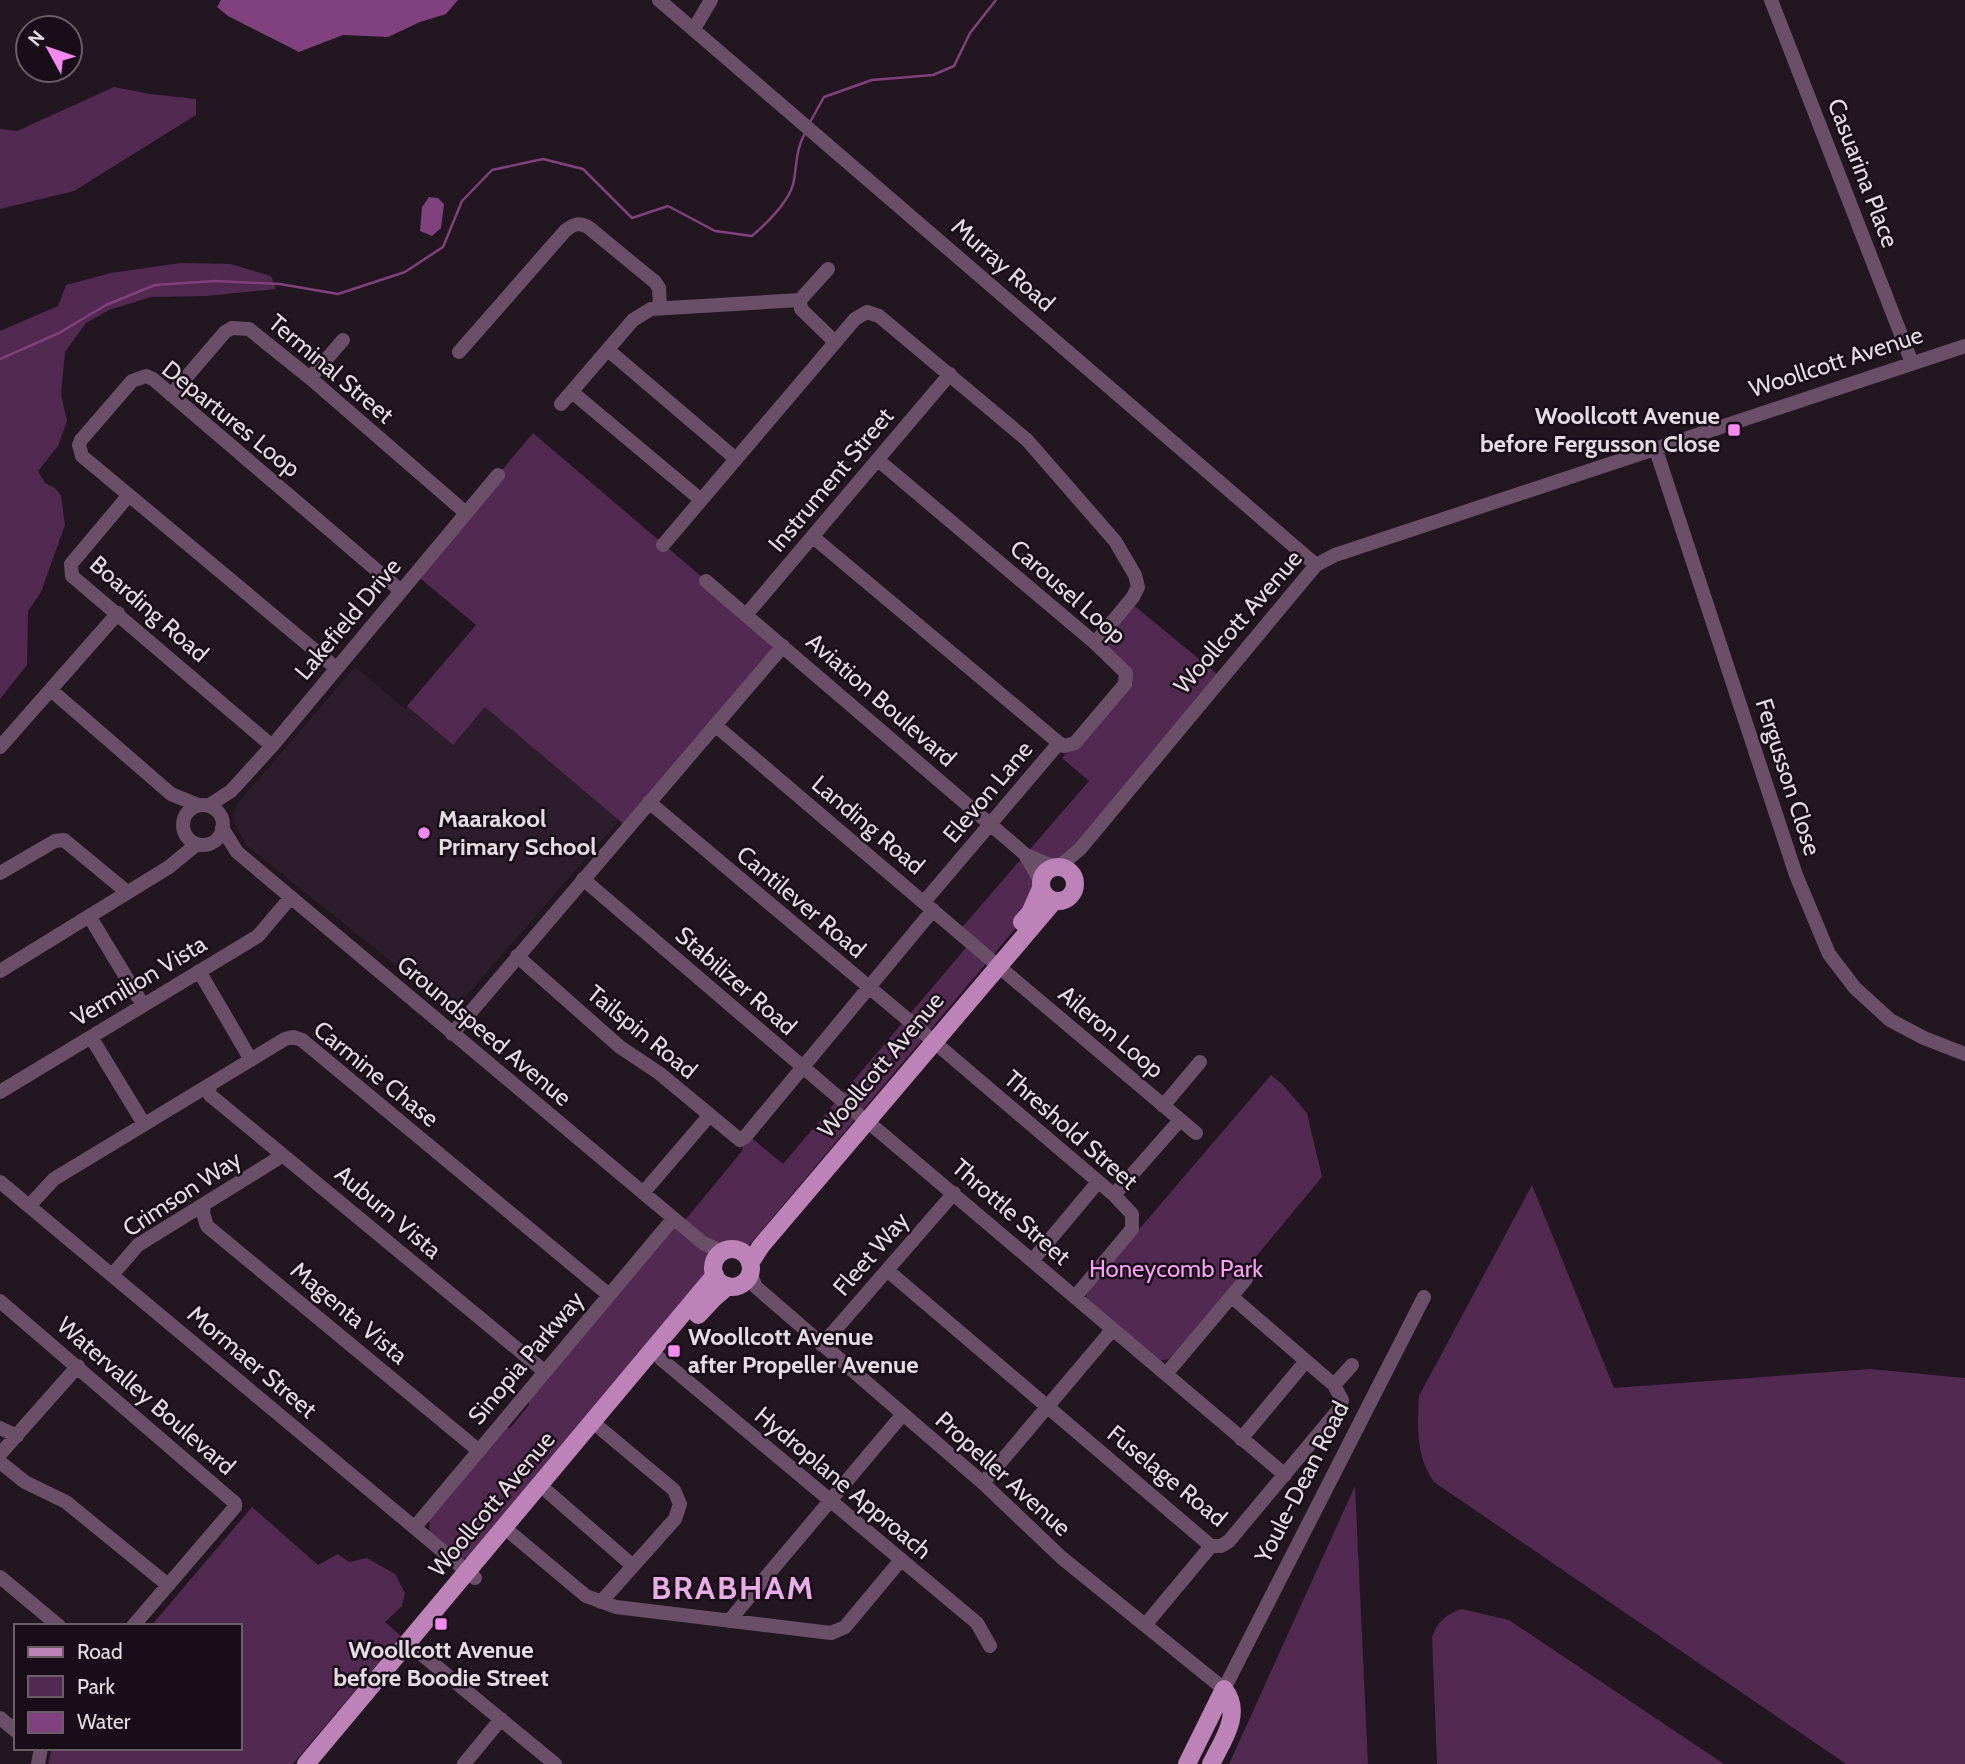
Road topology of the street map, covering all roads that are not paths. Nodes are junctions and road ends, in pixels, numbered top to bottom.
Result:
1 (659, 0) edge
2 (711, 0) edge
3 (1771, 0) edge
4 (694, 29) junction
5 (828, 269) dead end
6 (800, 299) junction
7 (660, 308) junction
8 (343, 340) dead end
9 (835, 342) junction
10 (1965, 345) edge
11 (608, 350) junction
12 (459, 352) dead end
13 (1912, 363) junction
14 (950, 374) junction
15 (310, 378) junction
16 (572, 392) junction
17 (171, 395) junction
18 (561, 404) dead end
19 (1656, 447) junction
20 (736, 459) junction
21 (878, 460) junction
22 (498, 475) dead end
23 (129, 495) junction
24 (701, 499) junction
25 (466, 513) junction
26 (813, 537) junction
27 (663, 544) dead end
28 (1316, 565) junction
29 (706, 581) dead end
30 (401, 591) junction
31 (118, 613) junction
32 (746, 615) junction
33 (1095, 643) junction
34 (783, 646) junction
35 (336, 668) junction
36 (51, 690) junction
37 (715, 725) junction
38 (1059, 743) junction
39 (271, 746) junction
40 (0, 747) edge
41 (231, 791) junction
42 (172, 794) junction
43 (649, 802) junction
44 (203, 806) junction
45 (222, 823) junction
46 (990, 824) junction
47 (184, 825) junction
48 (203, 844) junction
49 (237, 852) junction
50 (1026, 855) junction
51 (172, 864) junction
52 (1062, 869) junction
53 (0, 873) edge
54 (583, 879) junction
55 (1045, 890) junction
56 (127, 892) junction
57 (290, 897) junction
58 (929, 906) junction
59 (89, 916) junction
60 (517, 956) junction
61 (993, 962) junction
62 (0, 971) edge
63 (199, 971) junction
64 (868, 988) junction
65 (144, 1005) junction
66 (452, 1034) junction
67 (91, 1037) junction
68 (929, 1038) junction
69 (1965, 1054) edge
70 (251, 1060) junction
71 (1200, 1062) dead end
72 (802, 1068) junction
73 (209, 1085) junction
74 (0, 1092) edge
75 (1163, 1105) junction
76 (709, 1116) junction
77 (863, 1118) junction
78 (1180, 1120) junction
79 (144, 1124) junction
80 (1196, 1133) dead end
81 (740, 1140) joint
82 (281, 1154) junction
83 (0, 1182) edge
84 (1098, 1182) junction
85 (954, 1193) junction
86 (643, 1194) junction
87 (1114, 1195) junction
88 (204, 1205) junction
89 (29, 1206) junction
90 (673, 1219) junction
91 (1032, 1261) junction
92 (888, 1270) junction
93 (735, 1271) junction
94 (112, 1275) junction
95 (1246, 1279) dead end
96 (609, 1295) junction
97 (1075, 1297) junction
98 (1231, 1297) junction
99 (1424, 1297) dead end
100 (0, 1301) edge
101 (1112, 1330) junction
102 (822, 1345) junction
103 (661, 1359) junction
104 (1306, 1361) junction
105 (1352, 1364) dead end
106 (78, 1366) junction
107 (544, 1371) junction
108 (1166, 1374) junction
109 (1334, 1385) junction
110 (1048, 1407) junction
111 (903, 1414) junction
112 (0, 1428) edge
113 (601, 1429) junction
114 (17, 1436) junction
115 (1241, 1438) junction
116 (478, 1450) junction
117 (0, 1454) edge
118 (0, 1462) edge
119 (1284, 1475) junction
120 (983, 1483) junction
121 (548, 1492) junction
122 (830, 1502) junction
123 (415, 1527) junction
124 (512, 1534) junction
125 (1211, 1546) junction
126 (900, 1561) junction
127 (633, 1566) junction
128 (471, 1575) junction
129 (0, 1577) edge
130 (168, 1585) junction
131 (601, 1602) junction
132 (729, 1621) junction
133 (57, 1624) edge
134 (135, 1624) edge
135 (1146, 1624) junction
136 (412, 1646) junction
137 (990, 1646) dead end
138 (1224, 1689) junction
139 (0, 1718) edge
140 (501, 1719) junction
141 (14, 1729) edge
142 (306, 1764) edge
143 (319, 1764) edge
144 (464, 1764) edge
145 (555, 1764) edge
146 (1187, 1764) edge
147 (1211, 1764) edge

1 - 4 street, Murray Road
2 - 4 street
3 - 13 street, Casuarina Place
4 - 28 street, Murray Road
5 - 6 street
6 - 7 street
6 - 9 street
7 - 11 street
7 - 12 street
8 - 15 street
9 - 14 street
9 - 20 street
10 - 13 street, Woollcott Avenue
11 - 16 street
11 - 20 street
13 - 19 street, Woollcott Avenue
14 - 21 street, Instrument Street
14 - 33 street
15 - 17 street, Terminal Street
15 - 25 street, Terminal Street
16 - 18 street
16 - 24 street
17 - 23 street, Departures Loop
17 - 30 street, Departures Loop
19 - 28 street, Woollcott Avenue
19 - 69 street, Fergusson Close
20 - 24 street
21 - 26 street, Instrument Street
21 - 33 street, Carousel Loop
22 - 25 street, Lakefield Drive
23 - 31 street, Boarding Road
23 - 35 street, Departures Loop
24 - 27 street
25 - 30 street, Lakefield Drive
26 - 32 street, Instrument Street
26 - 38 street
28 - 52 street, Woollcott Avenue
29 - 32 street, Aviation Boulevard
30 - 35 street, Lakefield Drive
31 - 36 street
31 - 39 street, Boarding Road
32 - 34 street, Aviation Boulevard
33 - 38 street, Carousel Loop
34 - 37 street
34 - 46 street, Aviation Boulevard
35 - 39 street, Lakefield Drive
36 - 40 street
36 - 42 street
37 - 43 street
37 - 58 street, Landing Road
38 - 46 street, Elevon Lane
39 - 41 street, Lakefield Drive
41 - 44 street, Lakefield Drive
41 - 45 street, Lakefield Drive
42 - 44 street
42 - 47 street
43 - 54 street
43 - 64 street, Cantilever Road
44 - 45 street
44 - 47 street
45 - 48 street
45 - 49 street, Groundspeed Avenue
46 - 50 street, Aviation Boulevard
46 - 58 street, Elevon Lane
47 - 48 street
47 - 51 street
48 - 49 street, Groundspeed Avenue
48 - 51 street
49 - 57 street, Groundspeed Avenue
50 - 52 street, Aviation Boulevard
50 - 55 street, Aviation Boulevard
51 - 56 street
52 - 55 main road, Woollcott Avenue
52 - 55 main road, Woollcott Avenue
53 - 56 street
54 - 60 street
54 - 72 street, Stabilizer Road
55 - 61 main road, Woollcott Avenue
56 - 59 street
57 - 63 street, Vermilion Vista
57 - 66 street, Groundspeed Avenue
58 - 61 street, Landing Road
58 - 64 street, Elevon Lane
59 - 62 street
59 - 65 street
60 - 66 street
60 - 76 street, Tailspin Road
61 - 68 main road, Woollcott Avenue
61 - 75 street, Aileron Loop
63 - 65 street, Vermilion Vista
63 - 70 street
64 - 68 street, Cantilever Road
64 - 72 street, Elevon Lane
65 - 67 street, Vermilion Vista
66 - 86 street, Groundspeed Avenue
67 - 74 street, Vermilion Vista
67 - 79 street
68 - 77 main road, Woollcott Avenue
68 - 84 street, Threshold Street
70 - 73 street, Carmine Chase
70 - 96 street, Carmine Chase
71 - 75 street
72 - 77 street, Stabilizer Road
72 - 81 street, Elevon Lane
73 - 79 street, Carmine Chase
73 - 82 street, Auburn Vista
75 - 78 street, Aileron Loop
76 - 81 street, Tailspin Road
76 - 86 street
77 - 85 street, Throttle Street
77 - 93 main road, Woollcott Avenue
78 - 80 street, Aileron Loop
78 - 87 street
79 - 89 street, Carmine Chase
82 - 88 street, Crimson Way
82 - 107 street, Auburn Vista
83 - 89 street, Mormaer Street
84 - 87 street, Threshold Street
84 - 91 street
85 - 91 street, Throttle Street
85 - 92 street, Fleet Way
86 - 90 street, Groundspeed Avenue
87 - 97 street, Threshold Street
88 - 94 street, Crimson Way
88 - 116 street, Magenta Vista
89 - 94 street, Mormaer Street
90 - 93 street, Groundspeed Avenue
90 - 96 street, Sinopia Parkway
91 - 97 street, Throttle Street
92 - 102 street, Fleet Way
92 - 110 street, Fuselage Road
93 - 102 street, Propeller Avenue
93 - 103 main road, Woollcott Avenue
93 - 128 main road, Woollcott Avenue
94 - 123 street, Mormaer Street
95 - 98 street
96 - 107 street, Sinopia Parkway
97 - 101 street, Throttle Street
98 - 104 street
98 - 108 street
99 - 138 street, Youle-Dean Road
100 - 106 street, Watervalley Boulevard
101 - 108 street, Throttle Street
101 - 110 street
102 - 111 street, Propeller Avenue
103 - 113 main road, Woollcott Avenue
103 - 122 street, Hydroplane Approach
104 - 109 street
104 - 115 street
105 - 109 street
106 - 114 street
106 - 130 street, Watervalley Boulevard
107 - 116 street, Sinopia Parkway
108 - 115 street, Throttle Street
109 - 119 street, Fuselage Road
110 - 120 street
110 - 125 street, Fuselage Road
111 - 120 street, Propeller Avenue
111 - 122 street
112 - 114 street
113 - 121 main road, Woollcott Avenue
113 - 127 street
114 - 117 street
115 - 119 street, Throttle Street
116 - 123 street, Sinopia Parkway
118 - 130 street
119 - 125 street, Fuselage Road
120 - 135 street, Propeller Avenue
121 - 124 main road, Woollcott Avenue
121 - 127 street
122 - 126 street, Hydroplane Approach
122 - 132 street
123 - 128 street, Mormaer Street
124 - 128 main road, Woollcott Avenue
124 - 131 street
125 - 135 street
126 - 132 street
126 - 137 street, Hydroplane Approach
127 - 131 street
128 - 136 main road, Woollcott Avenue
129 - 133 street
130 - 134 street, Watervalley Boulevard
131 - 132 street
135 - 138 street, Propeller Avenue
136 - 140 street
136 - 142 main road, Woollcott Avenue
136 - 143 main road, Woollcott Avenue
138 - 146 main road, Youle-Dean Road
138 - 147 main road
139 - 141 street
140 - 144 street
140 - 145 street

